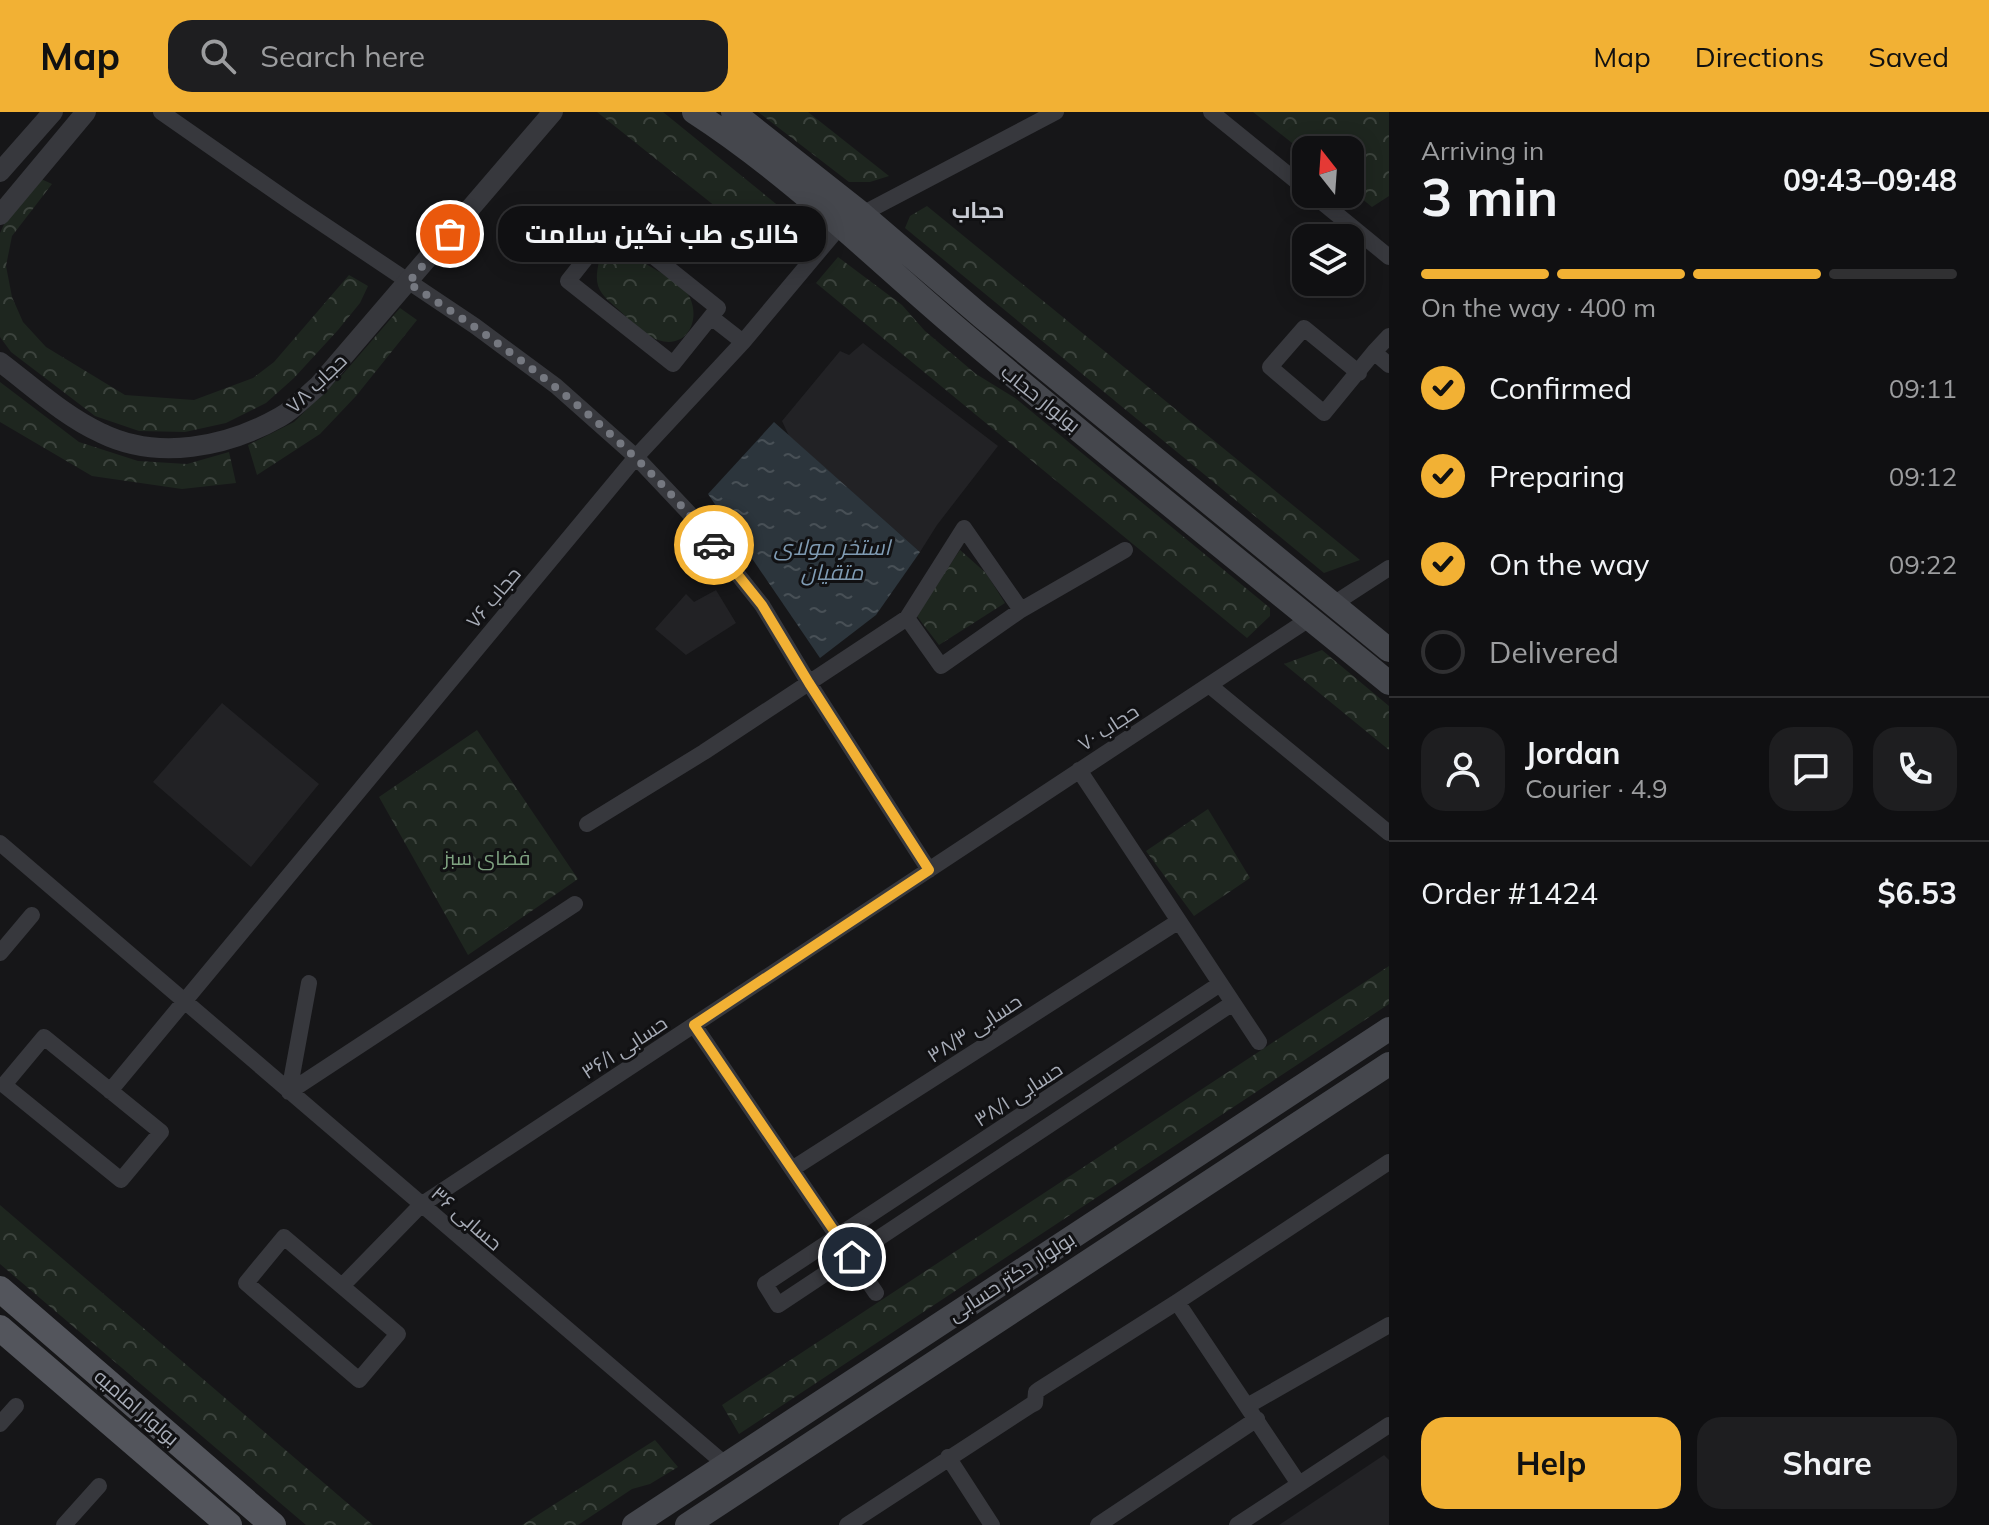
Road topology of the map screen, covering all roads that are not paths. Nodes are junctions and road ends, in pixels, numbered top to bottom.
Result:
1 (53, 112) edge
2 (86, 112) edge
3 (161, 112) edge
4 (553, 112) edge
5 (694, 112) edge
6 (733, 112) edge
7 (1056, 112) edge
8 (1211, 112) edge
9 (0, 172) edge
10 (1292, 178) edge
11 (1329, 208) edge
12 (862, 214) junction
13 (0, 215) edge
14 (841, 225) junction
15 (1389, 257) edge
16 (408, 283) junction
17 (981, 316) junction
18 (711, 317) junction
19 (964, 334) junction
20 (1389, 336) edge
21 (743, 342) junction
22 (1374, 352) junction
23 (0, 362) edge
24 (1389, 365) edge
25 (1359, 373) junction
26 (636, 457) junction
27 (1125, 550) dead end
28 (1389, 568) edge
29 (1332, 605) junction
30 (1021, 610) junction
31 (907, 618) junction
32 (1309, 619) junction
33 (1389, 650) edge
34 (809, 683) junction
35 (1389, 683) edge
36 (1209, 685) junction
37 (1079, 770) junction
38 (587, 824) dead end
39 (1389, 833) edge
40 (0, 843) edge
41 (929, 870) junction
42 (575, 904) dead end
43 (32, 915) dead end
44 (1179, 921) junction
45 (0, 953) edge
46 (309, 983) dead end
47 (1220, 984) junction
48 (183, 1001) junction
49 (1233, 1003) junction
50 (694, 1025) junction
51 (1389, 1029) edge
52 (1259, 1042) dead end
53 (1389, 1064) edge
54 (110, 1091) junction
55 (289, 1092) junction
56 (1389, 1162) edge
57 (792, 1169) junction
58 (421, 1205) junction
59 (838, 1237) junction
60 (852, 1257) junction
61 (1032, 1261) junction
62 (342, 1286) junction
63 (1049, 1287) junction
64 (0, 1289) edge
65 (876, 1293) dead end
66 (1177, 1302) junction
67 (1389, 1325) edge
68 (0, 1328) edge
69 (16, 1406) dead end
70 (1253, 1412) junction
71 (0, 1424) edge
72 (1389, 1425) edge
73 (948, 1457) junction
74 (726, 1465) junction
75 (1299, 1484) junction
76 (99, 1486) dead end
77 (989, 1520) edge
78 (64, 1525) edge
79 (229, 1525) edge
80 (273, 1525) edge
81 (634, 1525) edge
82 (687, 1525) edge
83 (847, 1525) edge
84 (970, 1525) edge
85 (1098, 1525) edge
86 (1237, 1525) edge

1 - 9 street
2 - 13 street
3 - 16 street
4 - 16 street, حجاب ۷۸
5 - 14 main road, بولوار حجاب
6 - 12 main road, بولوار حجاب
7 - 12 street
8 - 10 street
11 - 15 street
12 - 17 main road, بولوار حجاب
14 - 19 main road, بولوار حجاب
14 - 21 street, حجاب ۷۶
16 - 23 street, حجاب ۷۸
16 - 26 street
17 - 19 main road
17 - 29 main road, بولوار حجاب
18 - 18 street
18 - 21 street
19 - 32 main road, بولوار حجاب
20 - 22 street
21 - 26 street, حجاب ۷۶
22 - 24 street
22 - 25 street
25 - 25 street
26 - 34 street
26 - 48 street, حجاب ۷۶
27 - 30 street
28 - 29 street
29 - 33 main road, بولوار حجاب
30 - 31 street
30 - 31 street
31 - 34 street
32 - 35 main road, بولوار حجاب
32 - 36 street, حجاب ۷۰
34 - 38 street
34 - 41 street
36 - 37 street, حجاب ۷۰
36 - 39 street
37 - 41 street, حجاب ۷۰
37 - 44 street
40 - 48 street, حسابی ۳۶
41 - 50 street, حسابی ۳۶/۱
42 - 55 street
43 - 45 street
44 - 47 street
44 - 57 street, حسابی ۳۸/۳
46 - 55 street
47 - 49 street
47 - 59 street, حسابی ۳۸/۱
48 - 54 street, حجاب ۷۶
48 - 55 street, حسابی ۳۶
49 - 52 street
49 - 60 street
50 - 57 street
50 - 58 street, حسابی ۳۶/۱
51 - 61 main road, بولوار دکتر حسابی
53 - 63 main road, بولوار دکتر حسابی
54 - 54 street
55 - 58 street, حسابی ۳۶
56 - 66 street
57 - 59 street
58 - 62 street, حسابی ۳۶/۱
58 - 74 street, حسابی ۳۶
59 - 60 street
59 - 60 street, حسابی ۳۸/۱
60 - 65 street
61 - 63 main road
61 - 74 main road, بولوار دکتر حسابی
62 - 62 street
63 - 82 main road, بولوار دکتر حسابی
64 - 80 main road, بولوار امامیه
66 - 70 street
66 - 73 street
67 - 70 street
68 - 79 main road, بولوار امامیه
69 - 71 street
70 - 75 street
70 - 85 street
72 - 75 street
73 - 77 street
73 - 83 street
74 - 81 main road, بولوار دکتر حسابی
75 - 86 street
76 - 78 street
77 - 84 street

